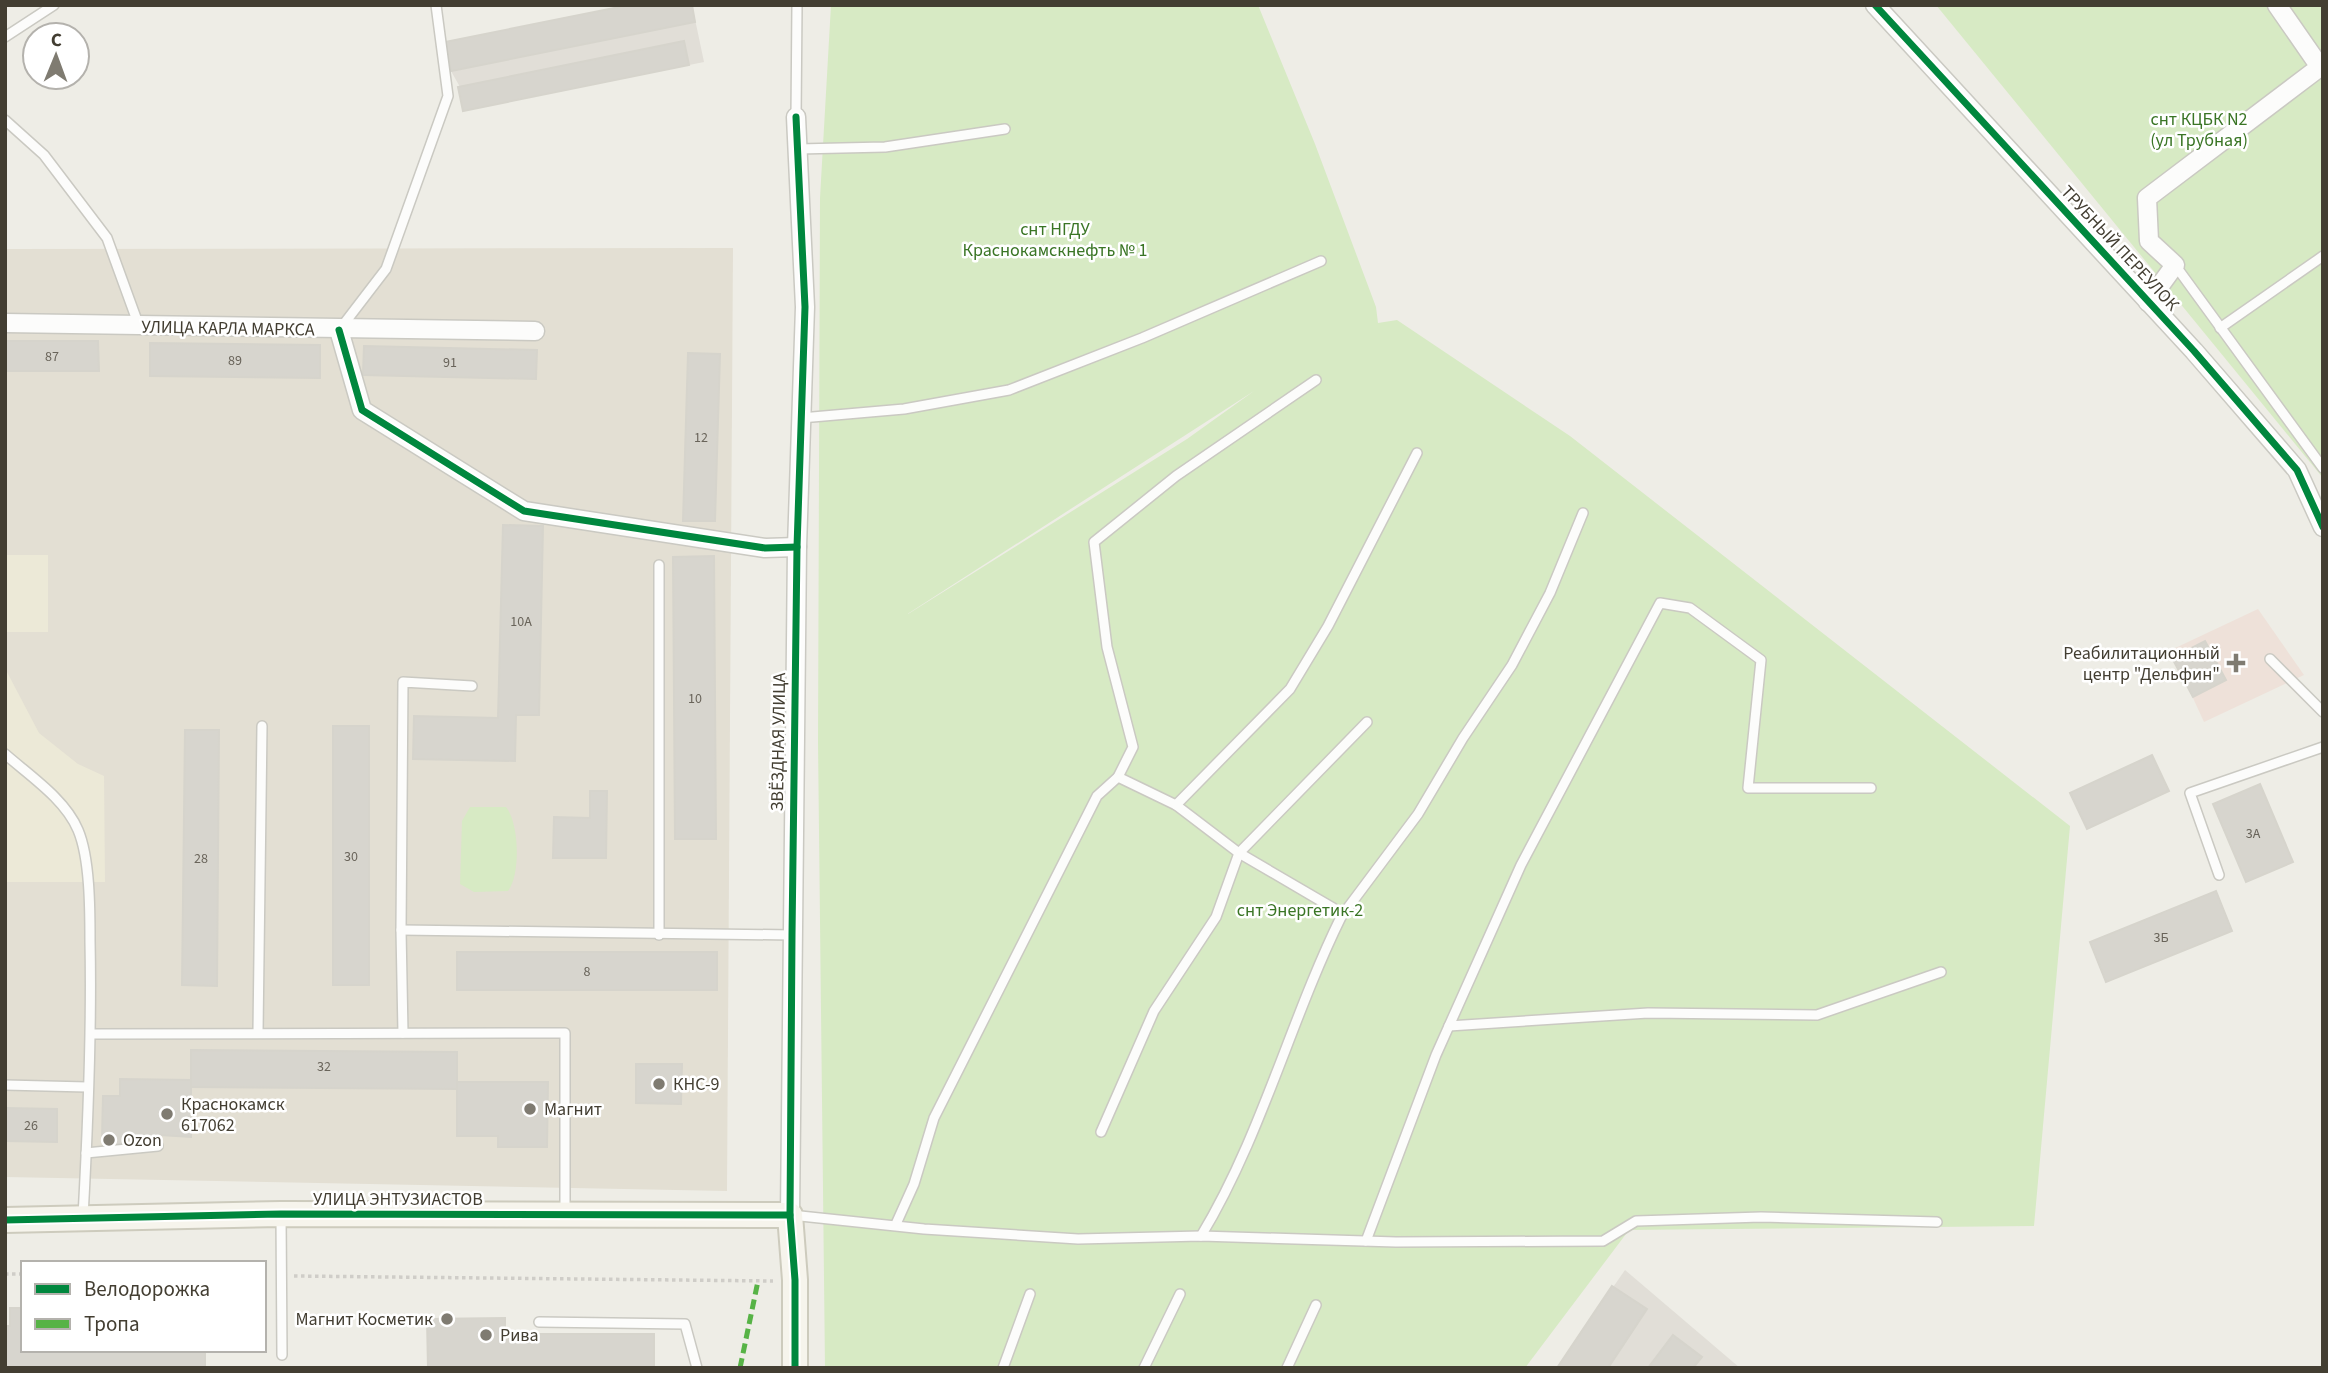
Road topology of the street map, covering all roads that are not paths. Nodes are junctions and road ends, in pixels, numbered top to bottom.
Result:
1 (54, 5) edge
2 (436, 5) edge
3 (797, 5) edge
4 (1875, 5) edge
5 (2277, 5) edge
6 (5, 37) edge
7 (2322, 66) edge
8 (796, 117) joint
9 (5, 120) edge
10 (1005, 129) dead end
11 (797, 149) junction
12 (2323, 256) edge
13 (1321, 261) dead end
14 (2175, 265) junction
15 (2148, 302) junction
16 (5, 323) edge
17 (139, 326) junction
18 (2220, 328) junction
19 (339, 330) junction
20 (535, 331) dead end
21 (1316, 380) dead end
22 (801, 418) junction
23 (1416, 453) dead end
24 (2323, 468) edge
25 (1583, 513) dead end
26 (2323, 527) edge
27 (797, 547) junction
28 (659, 565) dead end
29 (2270, 659) dead end
30 (472, 686) dead end
31 (2323, 712) edge
32 (1367, 722) dead end
33 (262, 726) dead end
34 (2323, 747) edge
35 (5, 754) edge
36 (1118, 777) junction
37 (1871, 788) dead end
38 (1176, 806) junction
39 (1239, 853) junction
40 (2219, 875) dead end
41 (1341, 917) junction
42 (401, 930) junction
43 (659, 935) junction
44 (792, 935) junction
45 (1941, 972) dead end
46 (1449, 1026) junction
47 (258, 1032) junction
48 (403, 1033) junction
49 (92, 1034) junction
50 (5, 1085) edge
51 (87, 1087) junction
52 (1101, 1132) dead end
53 (158, 1146) dead end
54 (86, 1153) junction
55 (281, 1214) junction
56 (790, 1214) junction
57 (565, 1217) junction
58 (83, 1219) junction
59 (5, 1220) edge
60 (1937, 1222) dead end
61 (895, 1224) junction
62 (1202, 1237) junction
63 (1366, 1241) junction
64 (1030, 1294) dead end
65 (1180, 1294) dead end
66 (1316, 1305) dead end
67 (539, 1322) dead end
68 (282, 1354) dead end
69 (697, 1368) edge
70 (795, 1368) edge
71 (1003, 1368) edge
72 (1144, 1368) edge
73 (1287, 1368) edge

1 - 6 lane
2 - 19 lane
3 - 8 lane
4 - 15 street, ТРУБНЫЙ ПЕРЕУЛОК
5 - 7 street
7 - 14 street
8 - 11 street, ЗВЁЗДНАЯ УЛИЦА
9 - 17 lane
10 - 11 lane
11 - 22 street, ЗВЁЗДНАЯ УЛИЦА
12 - 18 lane
13 - 22 lane
14 - 15 street
14 - 18 lane
15 - 26 street, ТРУБНЫЙ ПЕРЕУЛОК
16 - 17 street, УЛИЦА КАРЛА МАРКСА
17 - 19 street, УЛИЦА КАРЛА МАРКСА
18 - 24 lane
19 - 20 street, УЛИЦА КАРЛА МАРКСА
19 - 27 street
21 - 36 lane
22 - 27 street, ЗВЁЗДНАЯ УЛИЦА
23 - 38 lane
25 - 41 lane
27 - 44 street, ЗВЁЗДНАЯ УЛИЦА
28 - 43 lane
29 - 31 lane
30 - 42 lane
32 - 39 lane
33 - 47 lane
34 - 40 lane
35 - 49 lane
36 - 38 lane
36 - 61 lane
37 - 46 lane
38 - 39 lane
39 - 41 lane
39 - 52 lane
41 - 62 lane
42 - 43 lane
42 - 48 lane
43 - 44 lane
44 - 56 street, ЗВЁЗДНАЯ УЛИЦА
45 - 46 lane
46 - 63 lane
47 - 48 lane
47 - 49 lane
48 - 57 lane
49 - 51 lane
50 - 51 lane
51 - 54 lane
53 - 54 lane
54 - 58 lane
55 - 57 street, УЛИЦА ЭНТУЗИАСТОВ
55 - 58 street, УЛИЦА ЭНТУЗИАСТОВ
55 - 68 lane
56 - 57 street, УЛИЦА ЭНТУЗИАСТОВ
56 - 61 lane
56 - 70 street, ЗВЁЗДНАЯ УЛИЦА
58 - 59 street, УЛИЦА ЭНТУЗИАСТОВ
60 - 63 lane
61 - 62 lane
62 - 63 lane
64 - 71 lane
65 - 72 lane
66 - 73 lane
67 - 69 lane

